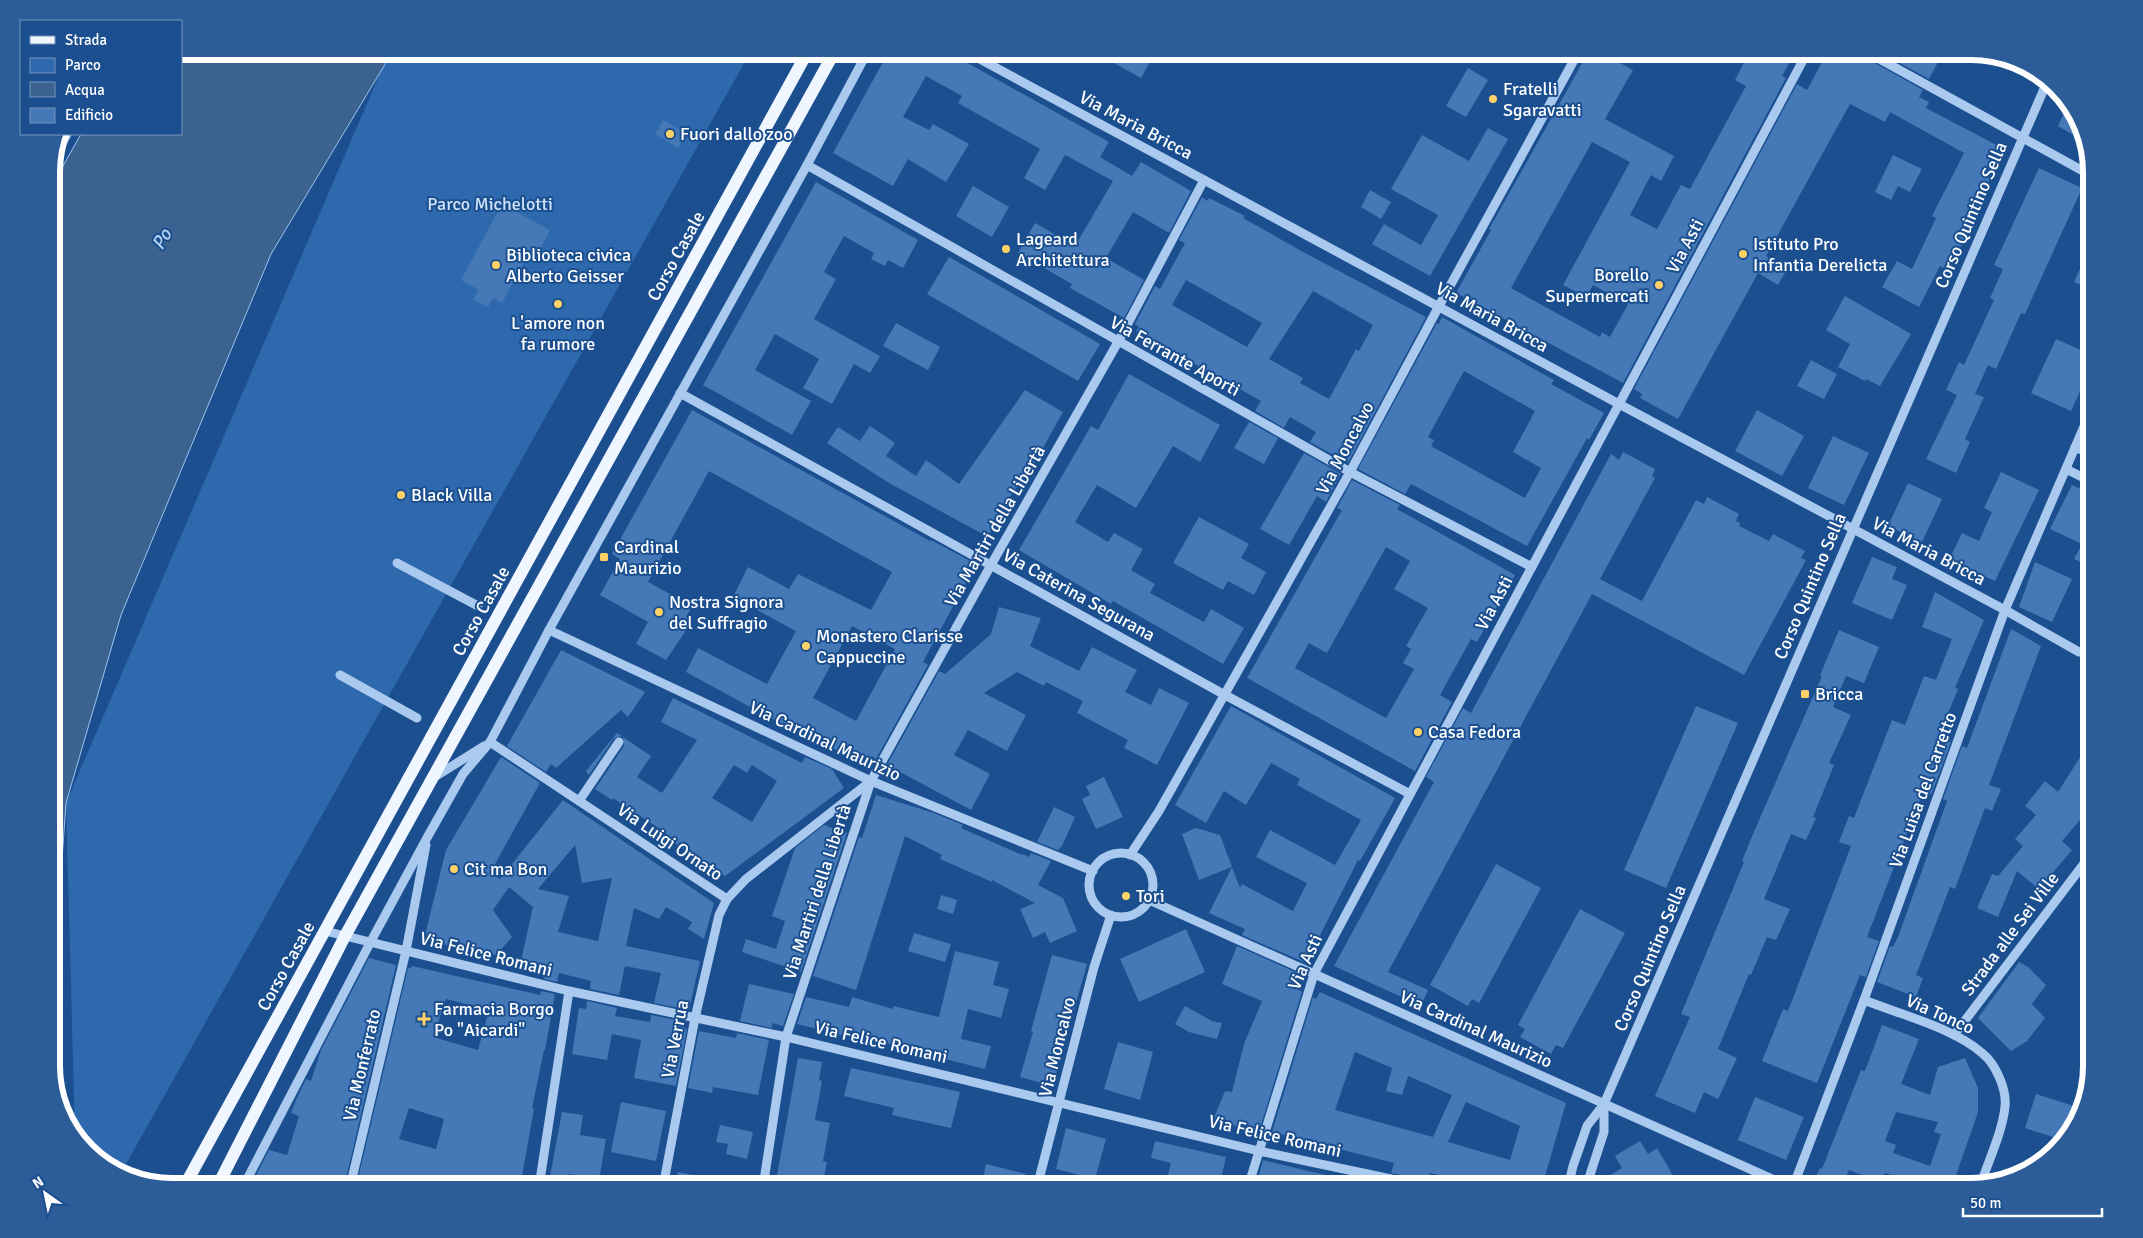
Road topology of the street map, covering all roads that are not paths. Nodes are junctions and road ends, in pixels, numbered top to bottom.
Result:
1 (803, 60) edge
2 (830, 60) edge
3 (863, 60) edge
4 (982, 60) edge
5 (1574, 60) edge
6 (1803, 60) edge
7 (1881, 60) edge
8 (2044, 88) edge
9 (2022, 138) junction
10 (807, 165) junction
11 (2083, 171) edge
12 (1204, 180) junction
13 (1439, 306) junction
14 (1118, 342) junction
15 (680, 393) junction
16 (1619, 404) junction
17 (2083, 429) edge
18 (2075, 447) junction
19 (2083, 451) edge
20 (2066, 469) junction
21 (1350, 472) junction
22 (2083, 478) edge
23 (1852, 529) junction
24 (396, 563) dead end
25 (991, 565) junction
26 (1532, 567) junction
27 (478, 606) dead end
28 (2005, 610) junction
29 (549, 630) junction
30 (2079, 652) dead end
31 (340, 676) dead end
32 (1224, 695) junction
33 (417, 718) dead end
34 (490, 742) junction
35 (619, 742) dead end
36 (433, 778) junction
37 (871, 781) junction
38 (1410, 794) junction
39 (579, 800) junction
40 (428, 836) junction
41 (1130, 855) junction
42 (2083, 865) edge
43 (1093, 871) junction
44 (727, 899) junction
45 (1148, 900) junction
46 (1111, 915) junction
47 (325, 931) junction
48 (345, 936) junction
49 (370, 943) junction
50 (406, 951) junction
51 (1314, 974) junction
52 (569, 991) junction
53 (1864, 1000) junction
54 (695, 1018) junction
55 (1954, 1035) junction
56 (786, 1037) junction
57 (1060, 1102) junction
58 (1604, 1104) junction
59 (1259, 1150) junction
60 (1983, 1177) edge
61 (189, 1178) edge
62 (221, 1178) edge
63 (248, 1178) edge
64 (352, 1178) edge
65 (539, 1178) edge
66 (665, 1178) edge
67 (764, 1178) edge
68 (1039, 1178) edge
69 (1251, 1178) edge
70 (1388, 1178) edge
71 (1570, 1178) edge
72 (1589, 1178) edge
73 (1771, 1178) edge
74 (1795, 1178) edge

1 - 47 main road, Corso Casale
2 - 36 main road
3 - 10 street
4 - 12 street, Via Maria Bricca
5 - 13 street, Via Moncalvo
6 - 16 street, Via Asti
7 - 9 street
8 - 9 street, Corso Quintino Sella
9 - 11 street
9 - 23 street, Corso Quintino Sella
10 - 14 street, Via Ferrante Aporti
10 - 15 street
12 - 13 street, Via Maria Bricca
12 - 14 street, Via Martiri della Libertà
13 - 16 street, Via Maria Bricca
13 - 21 street, Via Moncalvo
14 - 21 street, Via Ferrante Aporti
14 - 25 street, Via Martiri della Libertà
15 - 25 street, Via Caterina Segurana
15 - 29 street
16 - 23 street, Via Maria Bricca
16 - 26 street, Via Asti
17 - 18 street, Via Luisa del Carretto
18 - 19 street
18 - 20 street, Via Luisa del Carretto
20 - 22 street
20 - 28 street, Via Luisa del Carretto
21 - 26 street, Via Ferrante Aporti
21 - 32 street, Via Moncalvo
23 - 28 street, Via Maria Bricca
23 - 58 street, Corso Quintino Sella
24 - 27 street
25 - 32 street, Via Caterina Segurana
25 - 37 street, Via Martiri della Libertà
26 - 38 street, Via Asti
28 - 30 street, Via Maria Bricca
28 - 53 street, Via Luisa del Carretto
29 - 34 street
29 - 37 street, Via Cardinal Maurizio
31 - 33 street
32 - 38 street, Via Caterina Segurana
32 - 41 street, Via Moncalvo
34 - 36 street
34 - 39 street, Via Luigi Ornato
34 - 40 street
35 - 39 street
36 - 48 main road
37 - 43 street, Via Cardinal Maurizio
37 - 44 street, Via Luigi Ornato
37 - 56 street, Via Martiri della Libertà
38 - 51 street, Via Asti
39 - 44 street, Via Luigi Ornato
40 - 49 street
40 - 50 street
41 - 43 street
41 - 45 street
42 - 55 street, Strada alle Sei Ville
43 - 46 street
44 - 54 street, Via Verrua
45 - 46 street
45 - 51 street, Via Cardinal Maurizio
46 - 57 street, Via Moncalvo
47 - 48 street, Via Felice Romani
47 - 61 main road, Corso Casale
48 - 49 street, Via Felice Romani
48 - 62 main road
49 - 50 street, Via Felice Romani
49 - 63 street
50 - 52 street, Via Felice Romani
50 - 64 street, Via Monferrato
51 - 58 street, Via Cardinal Maurizio
51 - 59 street, Via Asti
52 - 54 street, Via Felice Romani
52 - 65 street
53 - 55 street, Via Tonco
53 - 74 street, Via Luisa del Carretto
54 - 56 street, Via Felice Romani
54 - 66 street, Via Verrua
55 - 60 street, Via Tonco
56 - 57 street, Via Felice Romani
56 - 67 street, Via Martiri della Libertà
57 - 59 street, Via Felice Romani
57 - 68 street, Via Moncalvo
58 - 71 street, Corso Quintino Sella
58 - 72 street, Corso Quintino Sella
58 - 73 street, Via Cardinal Maurizio
59 - 69 street, Via Asti
59 - 70 street, Via Felice Romani

